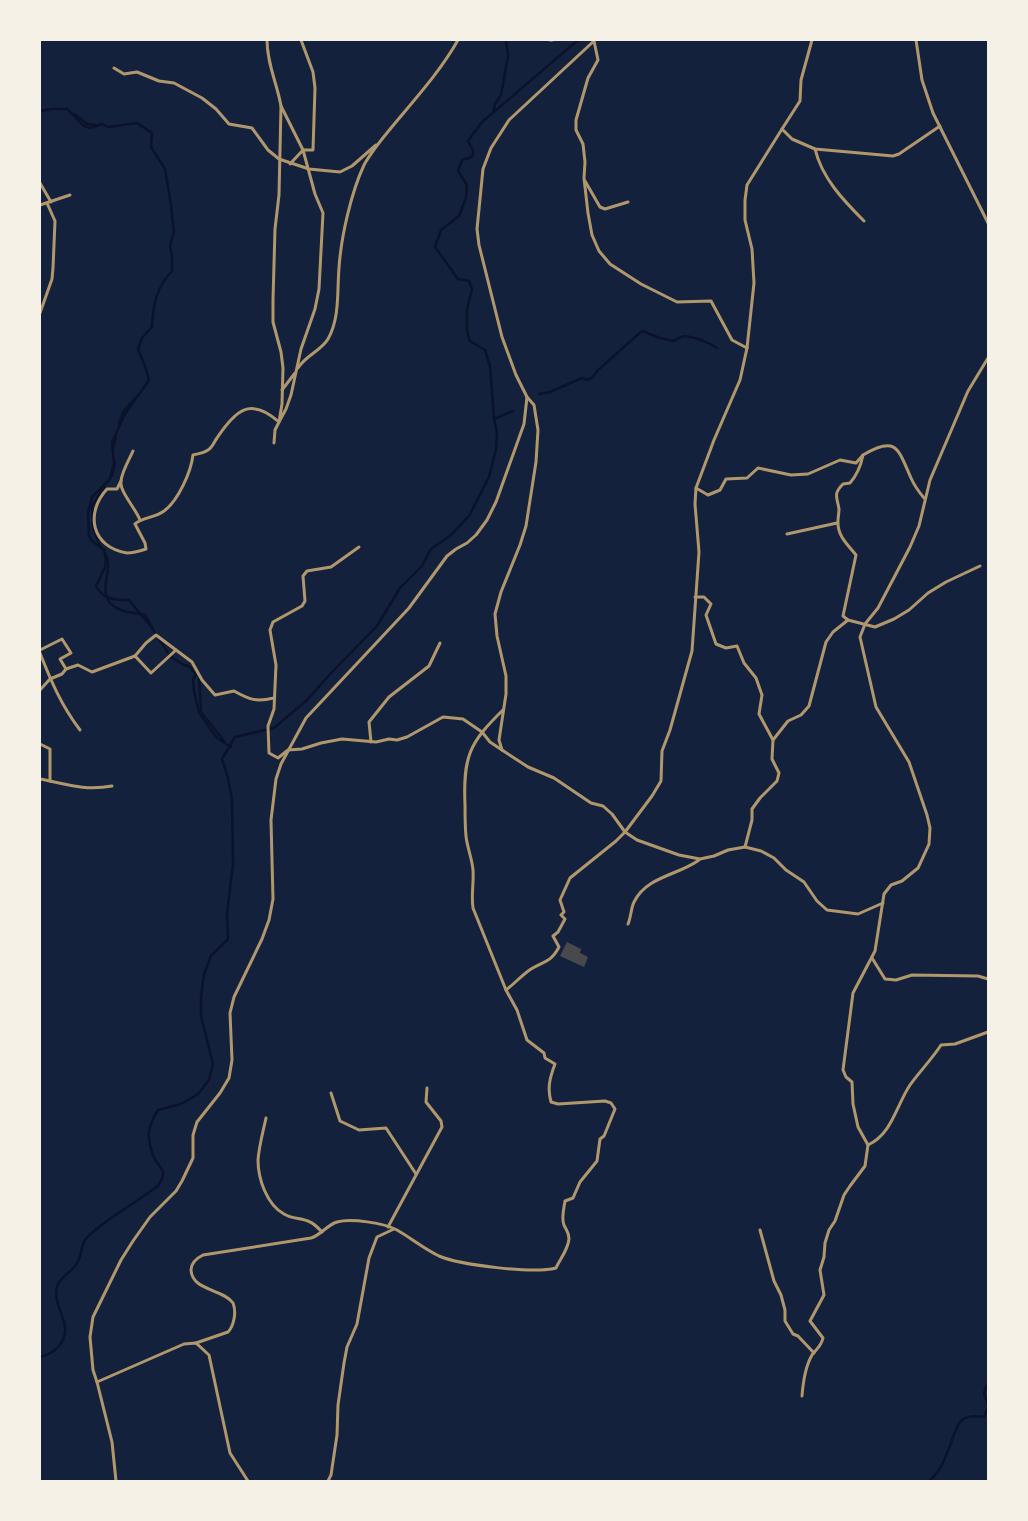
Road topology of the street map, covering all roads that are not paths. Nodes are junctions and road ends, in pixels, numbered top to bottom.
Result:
1 (267, 40) edge
2 (301, 40) edge
3 (458, 40) edge
4 (594, 40) edge
5 (812, 40) edge
6 (916, 40) edge
7 (114, 68) dead end
8 (281, 106) junction
9 (940, 126) junction
10 (782, 128) junction
11 (382, 140) junction
12 (815, 149) junction
13 (304, 150) junction
14 (279, 159) junction
15 (290, 164) junction
16 (309, 169) junction
17 (584, 178) junction
18 (40, 182) edge
19 (70, 195) dead end
20 (52, 202) junction
21 (628, 202) dead end
22 (47, 203) junction
23 (40, 206) edge
24 (864, 221) dead end
25 (988, 223) edge
26 (40, 313) edge
27 (747, 348) junction
28 (988, 358) edge
29 (295, 372) junction
30 (282, 390) junction
31 (527, 397) junction
32 (279, 422) junction
33 (274, 443) dead end
34 (133, 451) dead end
35 (863, 455) junction
36 (121, 481) junction
37 (696, 488) junction
38 (924, 499) junction
39 (140, 520) junction
40 (837, 523) junction
41 (787, 534) dead end
42 (359, 547) dead end
43 (980, 566) dead end
44 (695, 597) junction
45 (848, 620) junction
46 (865, 624) junction
47 (440, 643) dead end
48 (176, 650) junction
49 (40, 651) edge
50 (134, 656) junction
51 (66, 669) junction
52 (50, 679) junction
53 (40, 690) edge
54 (274, 698) junction
55 (503, 710) junction
56 (80, 730) dead end
57 (482, 732) junction
58 (772, 740) junction
59 (371, 742) junction
60 (40, 744) edge
61 (288, 750) junction
62 (502, 750) junction
63 (40, 779) edge
64 (50, 780) junction
65 (112, 786) dead end
66 (625, 832) junction
67 (745, 848) junction
68 (700, 859) junction
69 (883, 903) junction
70 (628, 924) dead end
71 (872, 958) junction
72 (988, 979) edge
73 (506, 990) junction
74 (988, 1032) edge
75 (426, 1088) dead end
76 (331, 1093) dead end
77 (266, 1118) dead end
78 (868, 1145) junction
79 (416, 1174) junction
80 (388, 1227) junction
81 (395, 1229) junction
82 (760, 1230) dead end
83 (322, 1232) junction
84 (196, 1343) junction
85 (814, 1353) junction
86 (97, 1382) junction
87 (802, 1396) dead end
88 (116, 1481) edge
89 (248, 1481) edge
90 (328, 1481) edge

1 - 8 street
2 - 13 street
3 - 11 street
4 - 17 street
4 - 31 street
5 - 10 street
6 - 9 street
7 - 14 street
8 - 13 street
8 - 14 street
9 - 12 street
9 - 25 street
10 - 12 street
10 - 27 street
11 - 16 street
11 - 29 street
12 - 24 street
13 - 15 street
13 - 16 street
14 - 15 street
14 - 30 street
15 - 16 street
16 - 29 street
17 - 21 street
17 - 27 street
18 - 20 street
19 - 20 street
20 - 22 street
22 - 23 street
22 - 26 street
27 - 37 street
28 - 38 street
29 - 30 street
29 - 32 street
30 - 32 street
31 - 55 street
31 - 61 street
32 - 33 street
32 - 39 street
34 - 36 street
35 - 37 street
35 - 38 street
35 - 40 street
36 - 39 street
36 - 39 street
37 - 44 street
38 - 46 street
40 - 41 street
40 - 45 street
42 - 54 street
43 - 46 street
44 - 58 street
44 - 66 street
45 - 46 street
45 - 58 street
46 - 69 street
47 - 59 street
48 - 50 street
48 - 50 street
48 - 54 street
49 - 51 street
49 - 52 street
50 - 51 street
51 - 52 street
52 - 53 street
52 - 56 street
54 - 61 street
55 - 57 street
55 - 62 street
57 - 59 street
57 - 62 street
57 - 73 street
58 - 67 street
59 - 61 street
60 - 64 street
61 - 86 street
62 - 66 street
63 - 64 street
64 - 65 street
66 - 68 street
66 - 73 street
67 - 68 street
67 - 69 street
68 - 70 street
69 - 71 street
71 - 72 street
71 - 78 street
73 - 81 street
74 - 78 street
75 - 79 street
76 - 79 street
77 - 83 street
78 - 85 street
79 - 80 street
80 - 81 street
80 - 83 street
81 - 90 street
82 - 85 street
83 - 84 street
84 - 86 street
84 - 89 street
85 - 87 street
86 - 88 street

